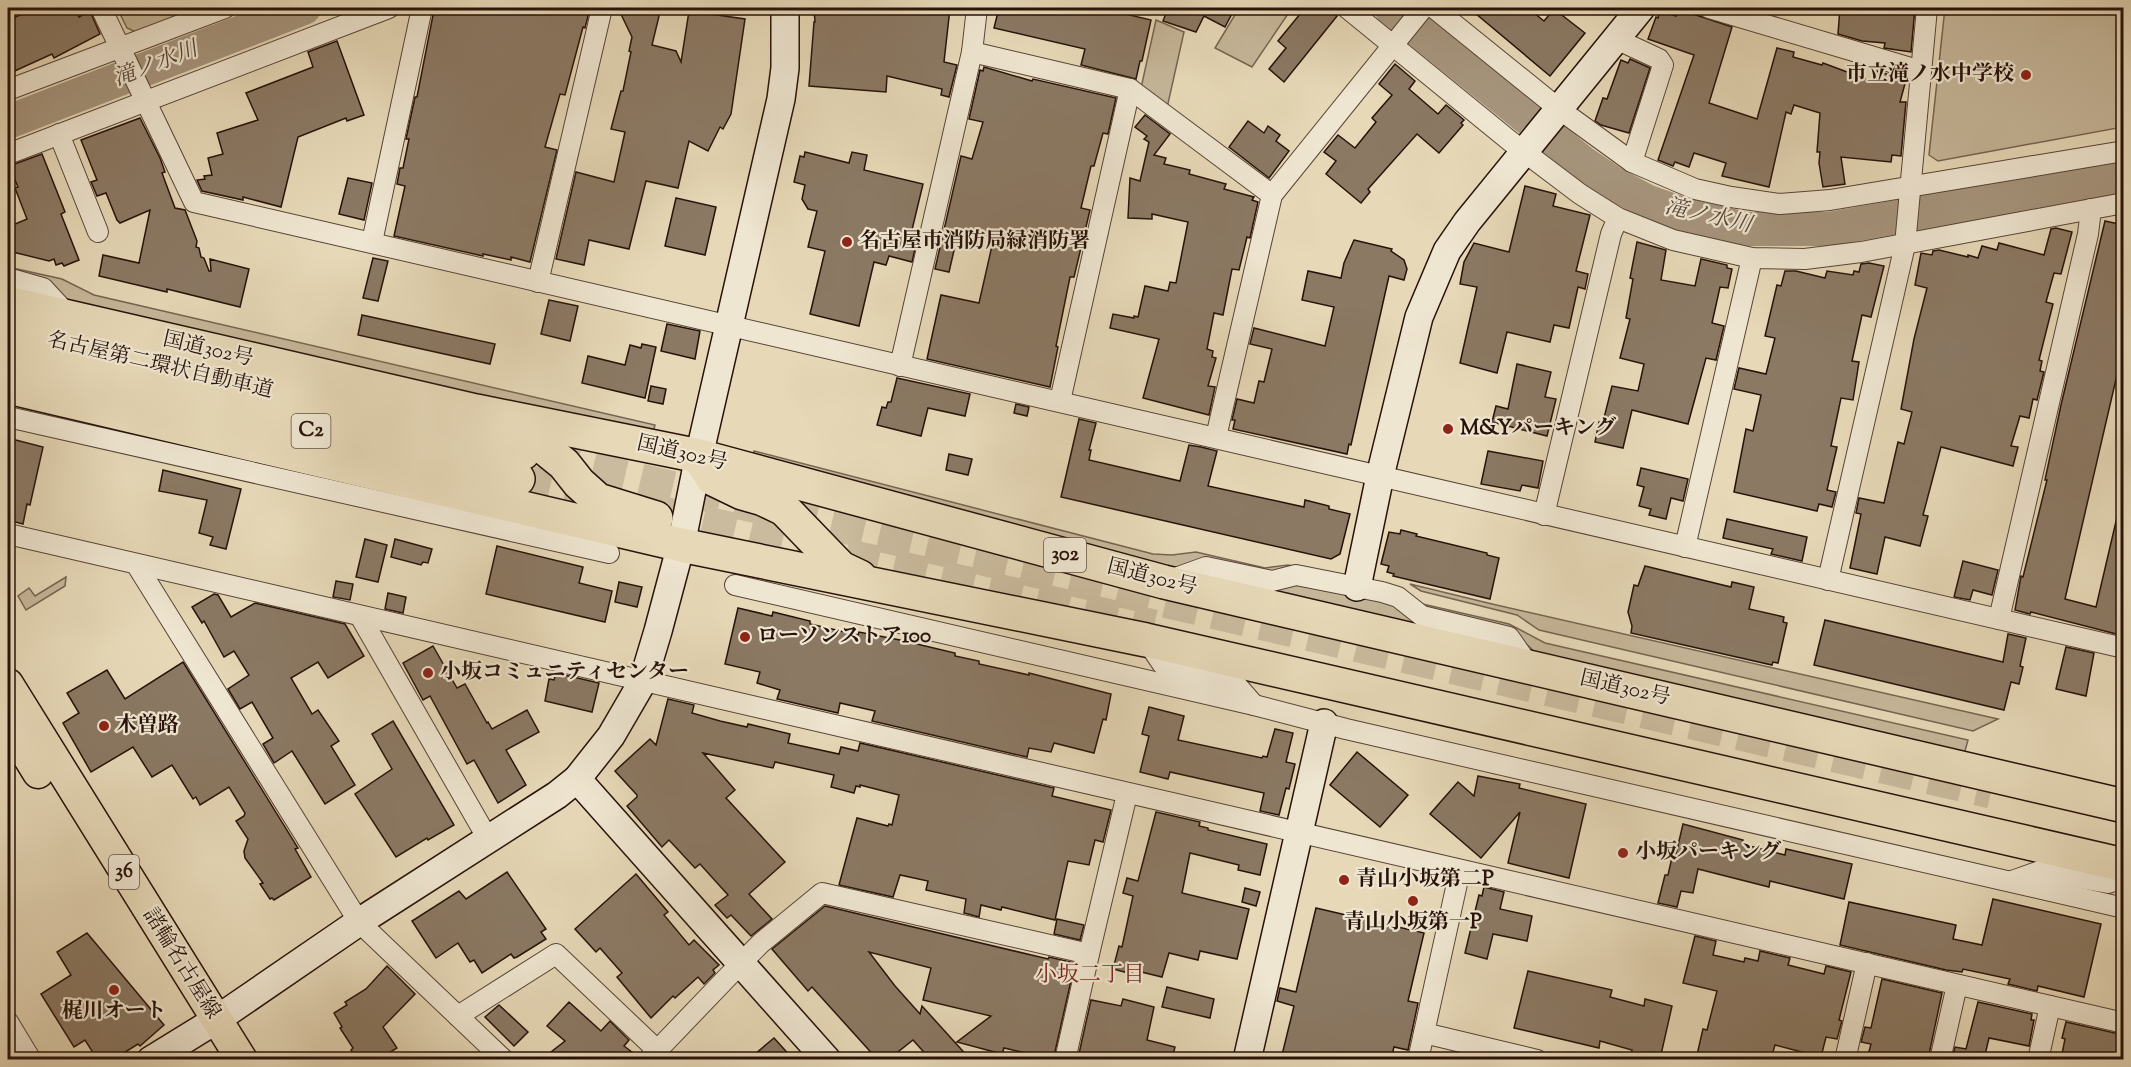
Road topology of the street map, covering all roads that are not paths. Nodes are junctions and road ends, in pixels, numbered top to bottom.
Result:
1 (101, 8) edge
2 (225, 8) edge
3 (388, 8) edge
4 (422, 8) edge
5 (602, 8) edge
6 (785, 8) edge
7 (977, 8) edge
8 (1347, 8) edge
9 (1641, 8) edge
10 (1709, 8) edge
11 (1927, 8) edge
12 (1414, 21) edge
13 (1616, 39) junction
14 (972, 52) junction
15 (124, 55) junction
16 (1922, 71) junction
17 (1130, 88) junction
18 (8, 90) edge
19 (141, 91) junction
20 (1542, 130) junction
21 (59, 134) junction
22 (2124, 151) edge
23 (8, 154) edge
24 (1632, 162) junction
25 (1272, 195) junction
26 (2124, 204) edge
27 (1909, 205) junction
28 (2091, 209) junction
29 (1618, 218) junction
30 (98, 232) dead end
31 (372, 242) junction
32 (1905, 244) junction
33 (1752, 258) junction
34 (8, 278) edge
35 (538, 282) junction
36 (8, 303) edge
37 (72, 319) junction
38 (728, 326) junction
39 (8, 330) edge
40 (8, 359) edge
41 (900, 366) junction
42 (8, 387) edge
43 (103, 396) junction
44 (1060, 401) junction
45 (476, 411) junction
46 (8, 417) edge
47 (1216, 437) junction
48 (699, 456) junction
49 (520, 466) tunnel mouth
50 (1380, 476) junction
51 (1544, 515) junction
52 (516, 520) junction
53 (8, 534) edge
54 (681, 545) junction
55 (1685, 547) junction
56 (609, 553) dead end
57 (136, 564) junction
58 (1828, 580) junction
59 (1164, 582) junction
60 (872, 584) junction
61 (735, 585) dead end
62 (1357, 586) junction
63 (360, 616) junction
64 (1999, 619) junction
65 (1146, 640) junction
66 (2124, 648) edge
67 (1530, 667) junction
68 (643, 681) junction
69 (8, 684) edge
70 (1254, 705) junction
71 (1324, 723) junction
72 (8, 724) edge
73 (577, 778) junction
74 (1127, 794) junction
75 (2124, 806) edge
76 (1300, 833) junction
77 (488, 839) junction
78 (2124, 865) edge
79 (1460, 870) junction
80 (2124, 878) edge
81 (2012, 882) junction
82 (2124, 908) edge
83 (359, 922) junction
84 (1089, 954) junction
85 (741, 963) junction
86 (1867, 963) junction
87 (1957, 985) junction
88 (2050, 1006) junction
89 (458, 1016) junction
90 (8, 1022) edge
91 (2124, 1023) edge
92 (207, 1025) junction
93 (1424, 1034) junction
94 (653, 1055) edge
95 (31, 1059) edge
96 (151, 1059) edge
97 (219, 1059) edge
98 (242, 1059) edge
99 (504, 1059) edge
100 (827, 1059) edge
101 (1065, 1059) edge
102 (1247, 1059) edge
103 (1418, 1059) edge
104 (1537, 1059) edge
105 (1845, 1059) edge
106 (1940, 1059) edge
107 (2038, 1059) edge

1 - 15 street
2 - 15 street
3 - 19 street
4 - 31 street
5 - 35 street
6 - 38 street
7 - 14 street
8 - 12 street
9 - 13 street
10 - 16 street
11 - 16 street
12 - 20 street
12 - 20 street
12 - 25 street
13 - 20 street
13 - 24 street
14 - 17 street
14 - 41 street
15 - 18 street
15 - 19 street
16 - 27 street
17 - 25 street
17 - 44 street
19 - 21 street
19 - 31 street
20 - 24 street
20 - 29 street
20 - 50 street
21 - 23 street
21 - 30 street
22 - 27 street
24 - 27 street
25 - 47 street
26 - 28 street
27 - 32 street
28 - 32 street
28 - 64 street
29 - 33 street
29 - 51 street
31 - 35 street
32 - 33 street
32 - 58 street
33 - 55 street
34 - 37 street
35 - 38 street
36 - 37 highway, 国道302号 / 302
37 - 45 highway, 国道302号 / 302
38 - 41 street
38 - 48 street
39 - 43 highway, 名古屋第二環状自動車道 / C2
40 - 43 highway, 名古屋第二環状自動車道 / C2
41 - 44 street
42 - 43 highway
43 - 46 street
43 - 49 highway, 名古屋第二環状自動車道 / C2
43 - 52 highway
44 - 47 street
45 - 48 highway, 国道302号 / 302
45 - 54 highway
47 - 50 street
48 - 54 street
48 - 59 highway, 国道302号 / 302
48 - 60 highway
50 - 51 street
50 - 62 street
51 - 55 street
52 - 54 highway
52 - 56 street
53 - 57 street
54 - 60 highway
54 - 68 street
55 - 58 street
57 - 63 street
57 - 83 street
58 - 64 street
59 - 62 street
59 - 67 highway, 国道302号 / 302
60 - 65 highway
61 - 70 street
62 - 67 street
63 - 68 street
63 - 77 street
64 - 66 street
65 - 70 street
65 - 78 highway
67 - 75 highway, 国道302号 / 302
68 - 73 street
68 - 74 street
69 - 92 main road, 諸輪名古屋線 / 36
70 - 71 street
71 - 76 street
71 - 81 street
72 - 92 main road, 諸輪名古屋線 / 36
73 - 77 street
73 - 85 street
74 - 76 street
74 - 84 street
76 - 79 street
76 - 102 street
77 - 83 street
79 - 86 street
79 - 93 street
80 - 81 street
81 - 82 street
83 - 89 street
83 - 92 street
84 - 85 street
84 - 101 street
85 - 94 street
85 - 100 street
86 - 87 street
86 - 105 street
87 - 88 street
87 - 106 street
88 - 91 street
88 - 107 street
89 - 94 street
89 - 99 street
90 - 95 street
92 - 96 street
92 - 97 main road, 諸輪名古屋線 / 36
92 - 98 main road, 諸輪名古屋線 / 36
93 - 103 street
93 - 104 street

